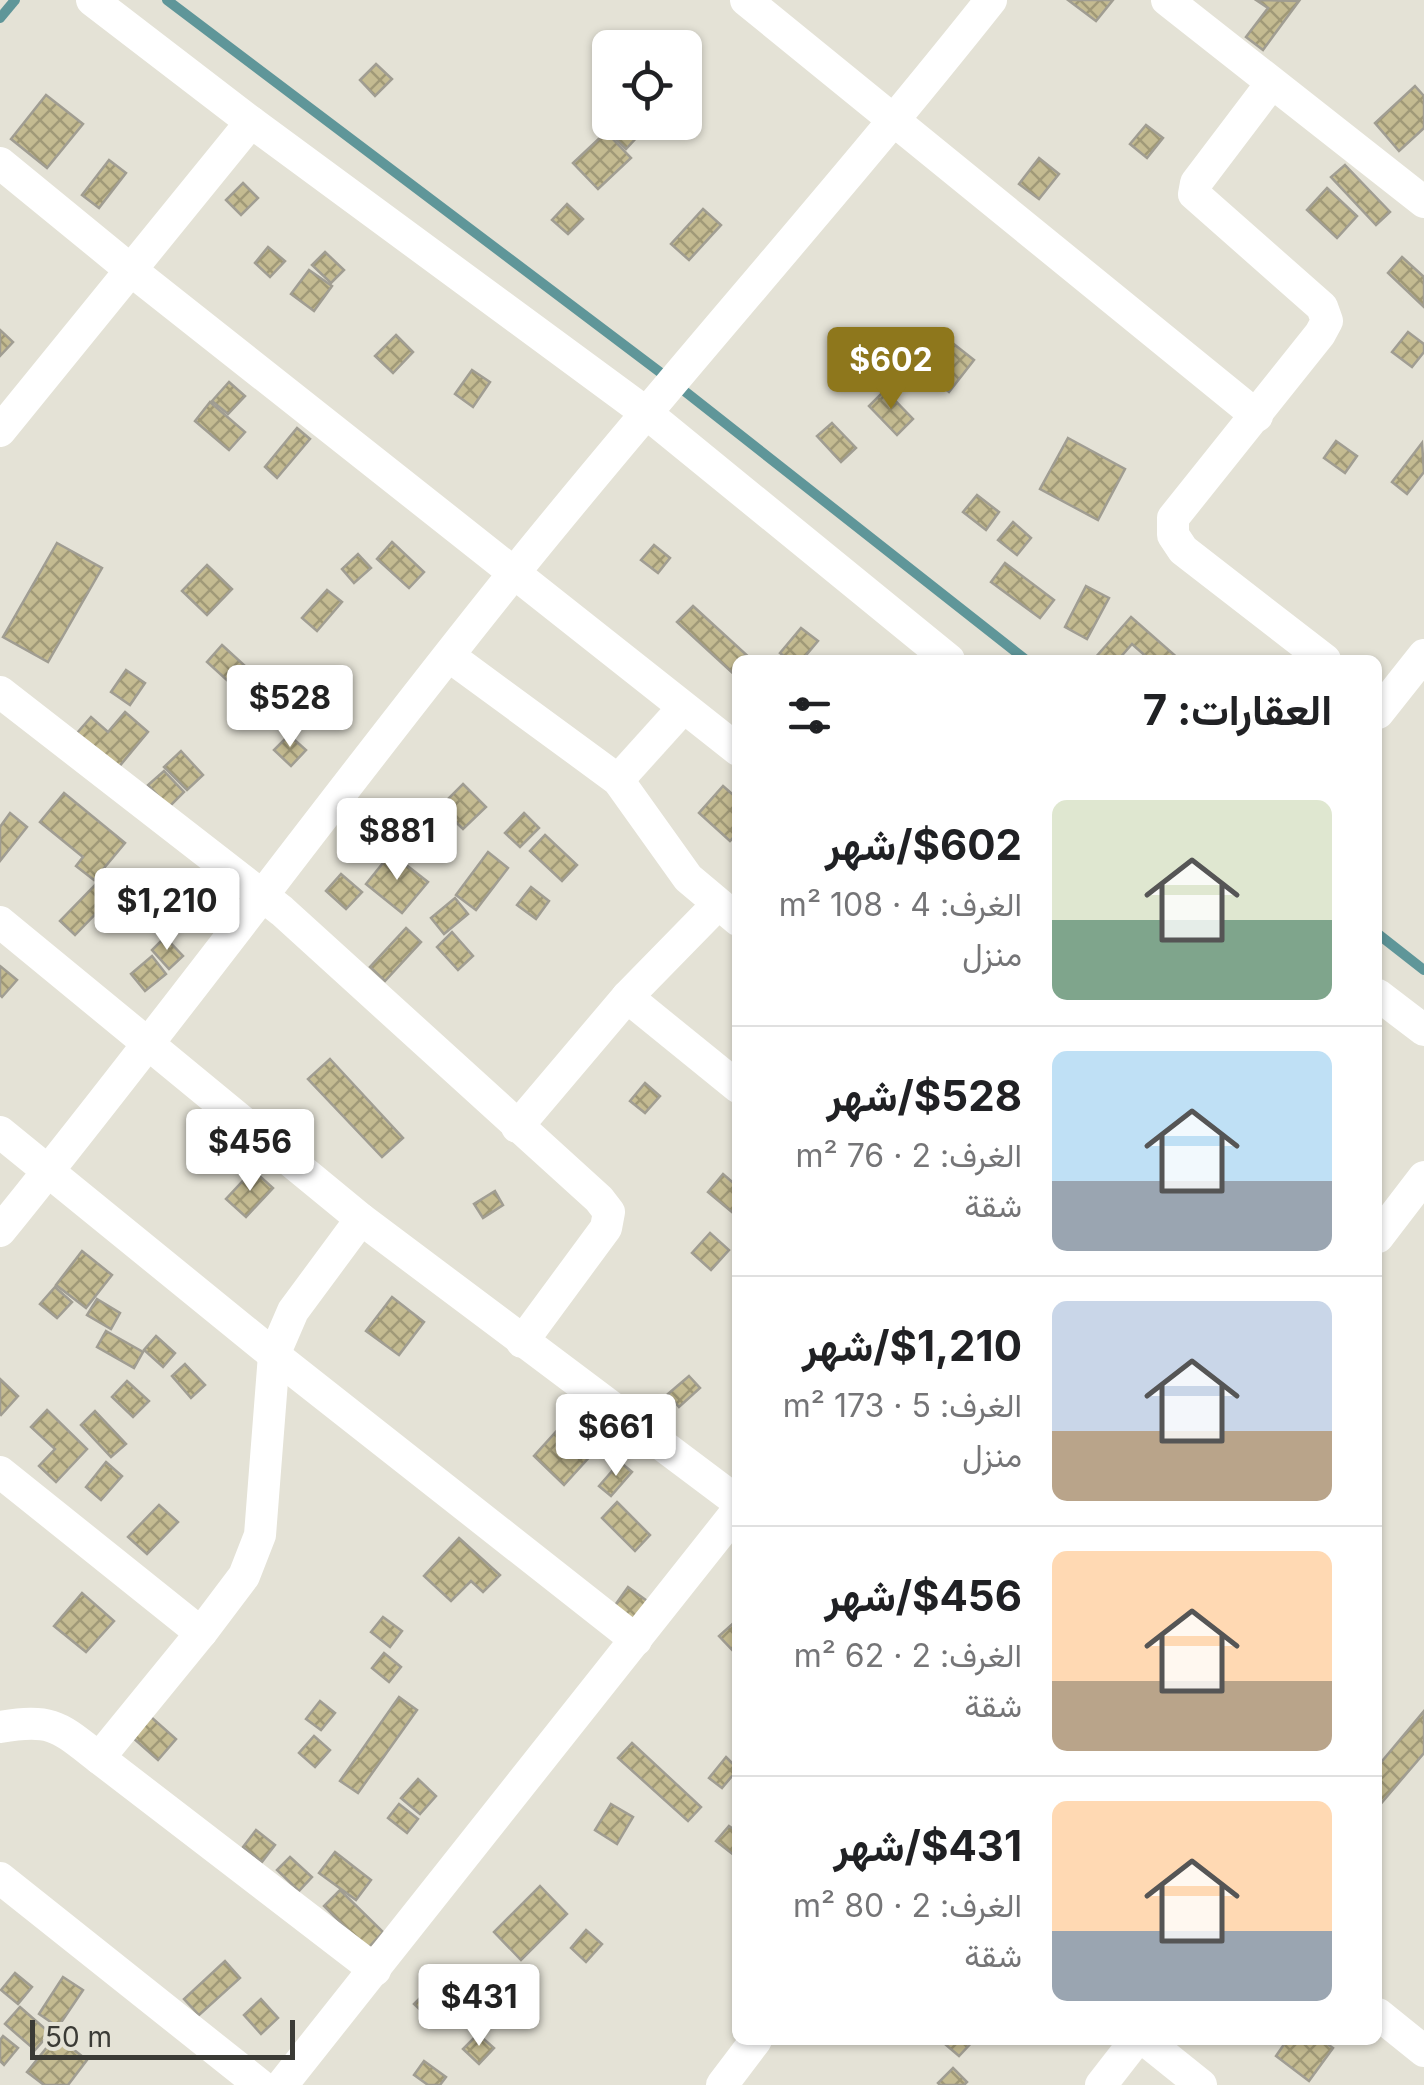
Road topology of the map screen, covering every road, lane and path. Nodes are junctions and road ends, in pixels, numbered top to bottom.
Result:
1 (92, 0) edge
2 (746, 0) edge
3 (991, 0) edge
4 (1168, 0) edge
5 (1271, 84) junction
6 (251, 122) junction
7 (894, 122) junction
8 (0, 162) edge
9 (1424, 202) edge
10 (132, 271) junction
11 (645, 412) junction
12 (1257, 416) junction
13 (0, 431) edge
14 (515, 572) junction
15 (943, 655) edge
16 (1319, 655) edge
17 (449, 656) junction
18 (1424, 656) edge
19 (0, 692) edge
20 (1382, 704) edge
21 (683, 708) junction
22 (732, 745) edge
23 (618, 780) junction
24 (261, 894) junction
25 (727, 912) edge
26 (0, 922) edge
27 (627, 997) junction
28 (1382, 998) edge
29 (1424, 1030) edge
30 (150, 1043) junction
31 (732, 1082) edge
32 (517, 1127) junction
33 (0, 1132) edge
34 (50, 1170) junction
35 (1424, 1176) edge
36 (361, 1218) junction
37 (0, 1231) edge
38 (1382, 1232) edge
39 (522, 1342) junction
40 (274, 1355) junction
41 (0, 1472) edge
42 (732, 1498) edge
43 (732, 1518) edge
44 (201, 1634) junction
45 (636, 1640) junction
46 (0, 1728) edge
47 (98, 1758) junction
48 (0, 1878) edge
49 (375, 1970) junction
50 (1382, 2017) edge
51 (752, 2045) edge
52 (1132, 2045) edge
53 (1151, 2045) edge
54 (1424, 2052) edge
55 (260, 2085) edge
56 (282, 2085) edge
57 (722, 2085) edge
58 (1101, 2085) edge
59 (1201, 2085) edge

1 - 6 street
2 - 7 street
3 - 7 street
4 - 5 street
5 - 9 street
5 - 12 street
6 - 10 street
6 - 11 street
7 - 11 street
7 - 12 street
8 - 10 street
10 - 13 street
10 - 14 street
11 - 14 street
11 - 15 street
12 - 16 street
14 - 17 street
14 - 21 street
17 - 23 street
17 - 24 street
18 - 20 street
19 - 24 street
21 - 22 street
21 - 23 street
23 - 25 street
24 - 30 street
24 - 32 street
25 - 27 street
26 - 30 street
27 - 31 street
27 - 32 street
28 - 29 street
30 - 34 street
30 - 36 street
32 - 39 street
33 - 34 street
34 - 37 street
34 - 40 street
35 - 38 street
36 - 39 street
36 - 40 street
39 - 42 street
40 - 44 street
40 - 45 street
41 - 44 street
43 - 45 street
44 - 47 street
45 - 49 street
46 - 47 street
47 - 49 street
48 - 55 street
49 - 56 street
50 - 54 street
51 - 57 street
52 - 58 street
53 - 59 street

